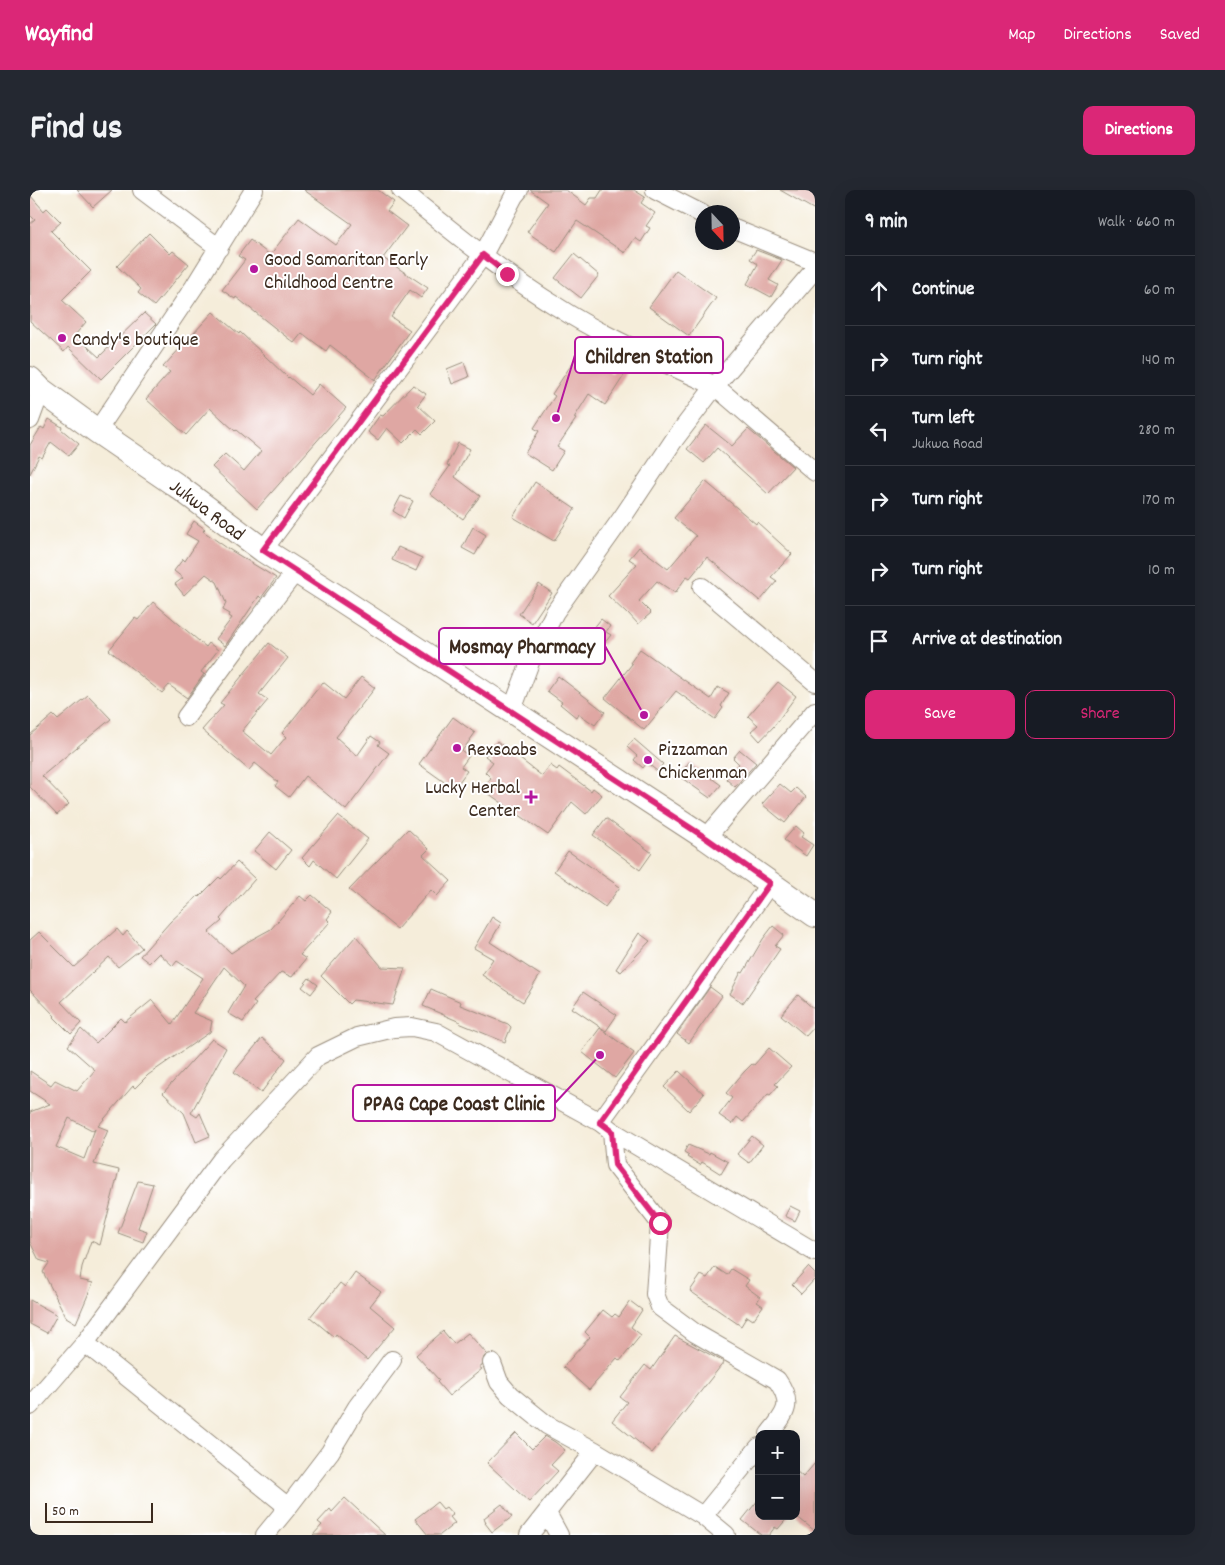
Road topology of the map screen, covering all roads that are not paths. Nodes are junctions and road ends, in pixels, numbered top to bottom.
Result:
1 (142, 190) edge
2 (254, 190) edge
3 (401, 190) edge
4 (519, 190) edge
5 (656, 190) edge
6 (695, 210) edge
7 (740, 231) edge
8 (219, 248) junction
9 (483, 255) junction
10 (815, 262) edge
11 (815, 269) edge
12 (36, 385) edge
13 (715, 386) junction
14 (30, 420) edge
15 (97, 431) junction
16 (815, 472) edge
17 (263, 550) junction
18 (296, 570) junction
19 (702, 587) dead end
20 (815, 682) edge
21 (512, 710) junction
22 (815, 711) edge
23 (186, 717) dead end
24 (706, 838) junction
25 (770, 883) junction
26 (815, 915) edge
27 (606, 1127) junction
28 (815, 1252) edge
29 (85, 1343) junction
30 (392, 1360) dead end
31 (492, 1362) dead end
32 (30, 1406) edge
33 (772, 1430) edge
34 (595, 1451) junction
35 (755, 1452) edge
36 (288, 1507) junction
37 (547, 1514) junction
38 (703, 1516) junction
39 (265, 1535) edge
40 (529, 1535) edge
41 (559, 1535) edge
42 (726, 1535) edge

1 - 8 street
2 - 8 street
3 - 9 street
4 - 9 street
5 - 6 street
7 - 10 street
8 - 15 street
9 - 13 street
9 - 17 street
11 - 13 street
12 - 14 street
12 - 15 main road, Jukwa Road
13 - 16 street
13 - 21 street
15 - 17 main road, Jukwa Road
17 - 18 main road, Jukwa Road
18 - 21 main road, Jukwa Road
18 - 23 street
19 - 20 street
21 - 24 main road, Jukwa Road
22 - 24 street
24 - 25 main road, Jukwa Road
25 - 26 main road, Jukwa Road
25 - 27 street
27 - 28 street
27 - 29 street
27 - 33 street
29 - 32 street
29 - 36 street
30 - 36 street
31 - 34 street
34 - 37 street
34 - 38 street
35 - 38 street
36 - 39 street
37 - 40 street
37 - 41 street
38 - 42 street

